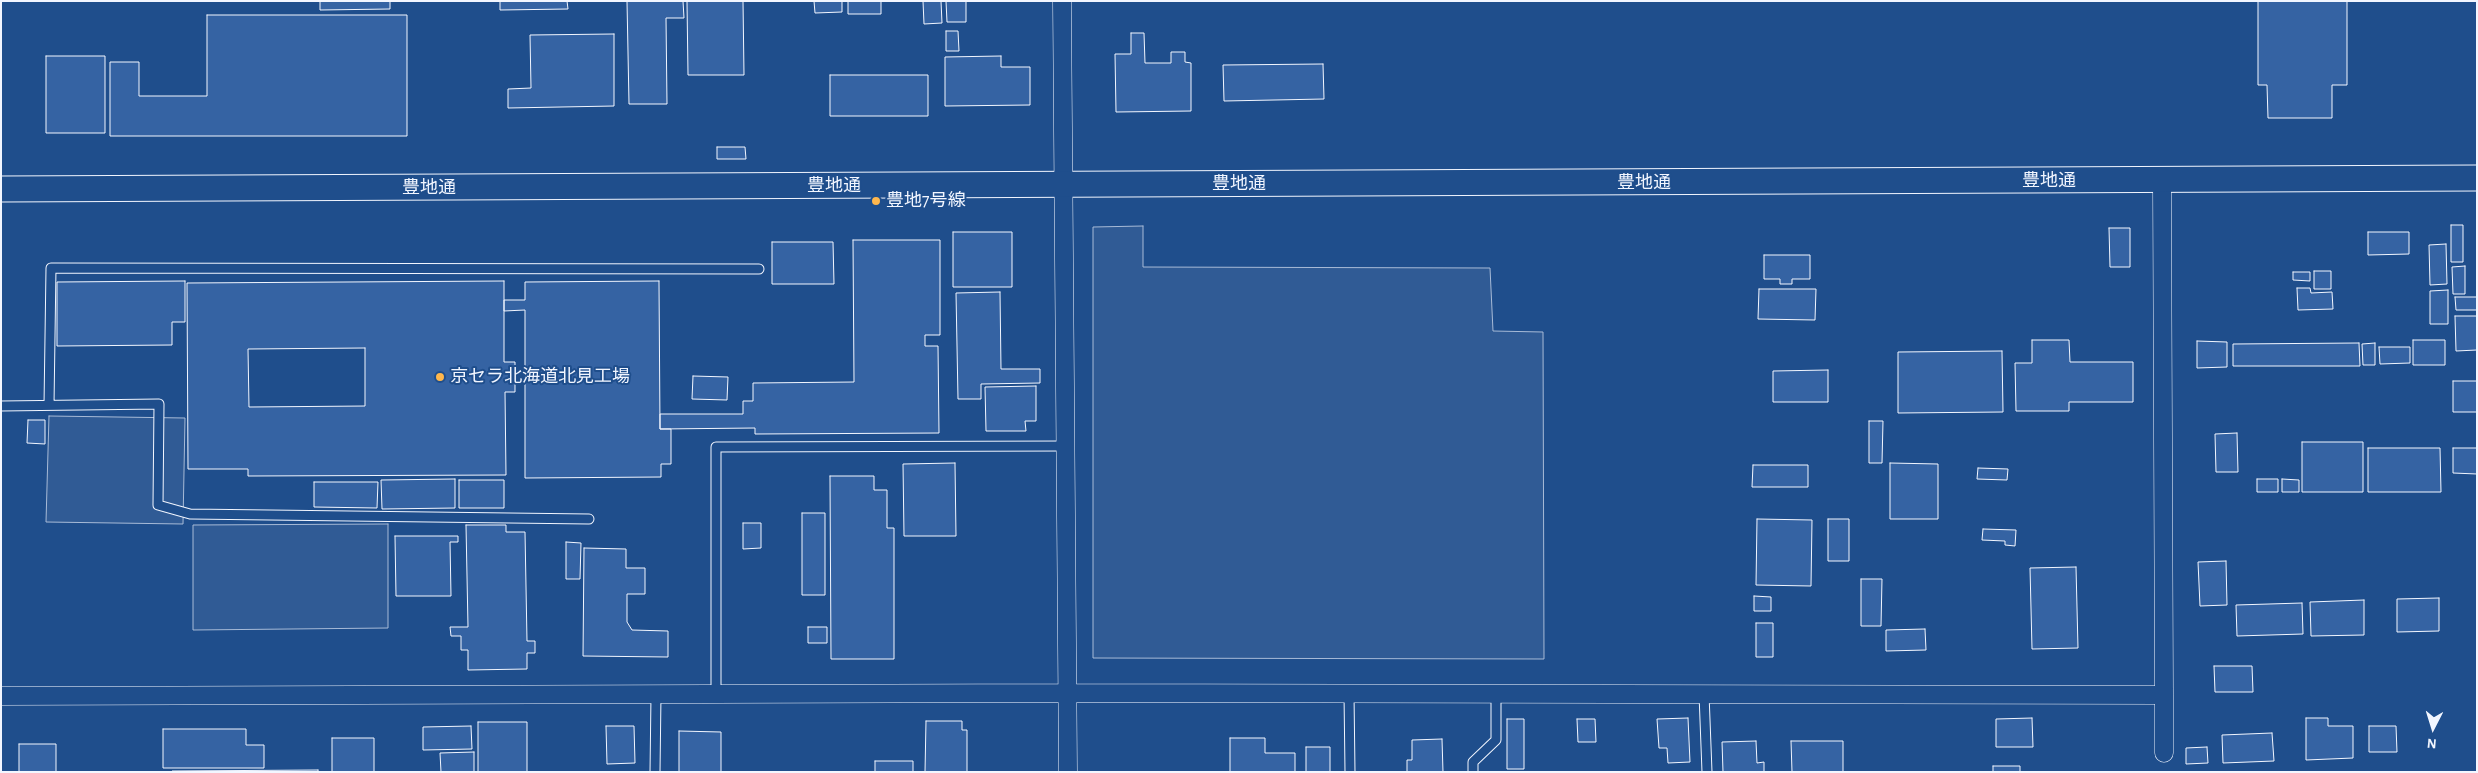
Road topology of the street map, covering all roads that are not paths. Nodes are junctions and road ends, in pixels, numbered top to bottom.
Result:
1 (1062, 1) edge
2 (2477, 178) edge
3 (2162, 181) junction
4 (1063, 185) junction
5 (1, 189) edge
6 (759, 269) dead end
7 (48, 405) junction
8 (1, 406) edge
9 (1065, 446) junction
10 (589, 519) dead end
11 (656, 694) junction
12 (716, 694) junction
13 (1067, 694) junction
14 (1349, 694) junction
15 (1496, 694) junction
16 (1704, 694) junction
17 (2164, 695) junction
18 (1, 696) edge
19 (2164, 754) dead end
20 (655, 772) edge
21 (1068, 772) edge
22 (1350, 772) edge
23 (1473, 772) edge
24 (1707, 772) edge

1 - 4 street
2 - 3 main road, 豊地通
3 - 4 main road, 豊地通
3 - 17 street
4 - 5 main road, 豊地通
4 - 9 street
6 - 7 lane
7 - 8 lane
7 - 10 lane
9 - 12 lane
9 - 13 street
11 - 12 street
11 - 18 street
11 - 20 lane
12 - 13 street
13 - 14 street
13 - 21 street
14 - 15 street
14 - 22 lane
15 - 16 street
15 - 23 lane
16 - 17 street
16 - 24 lane
17 - 19 street

